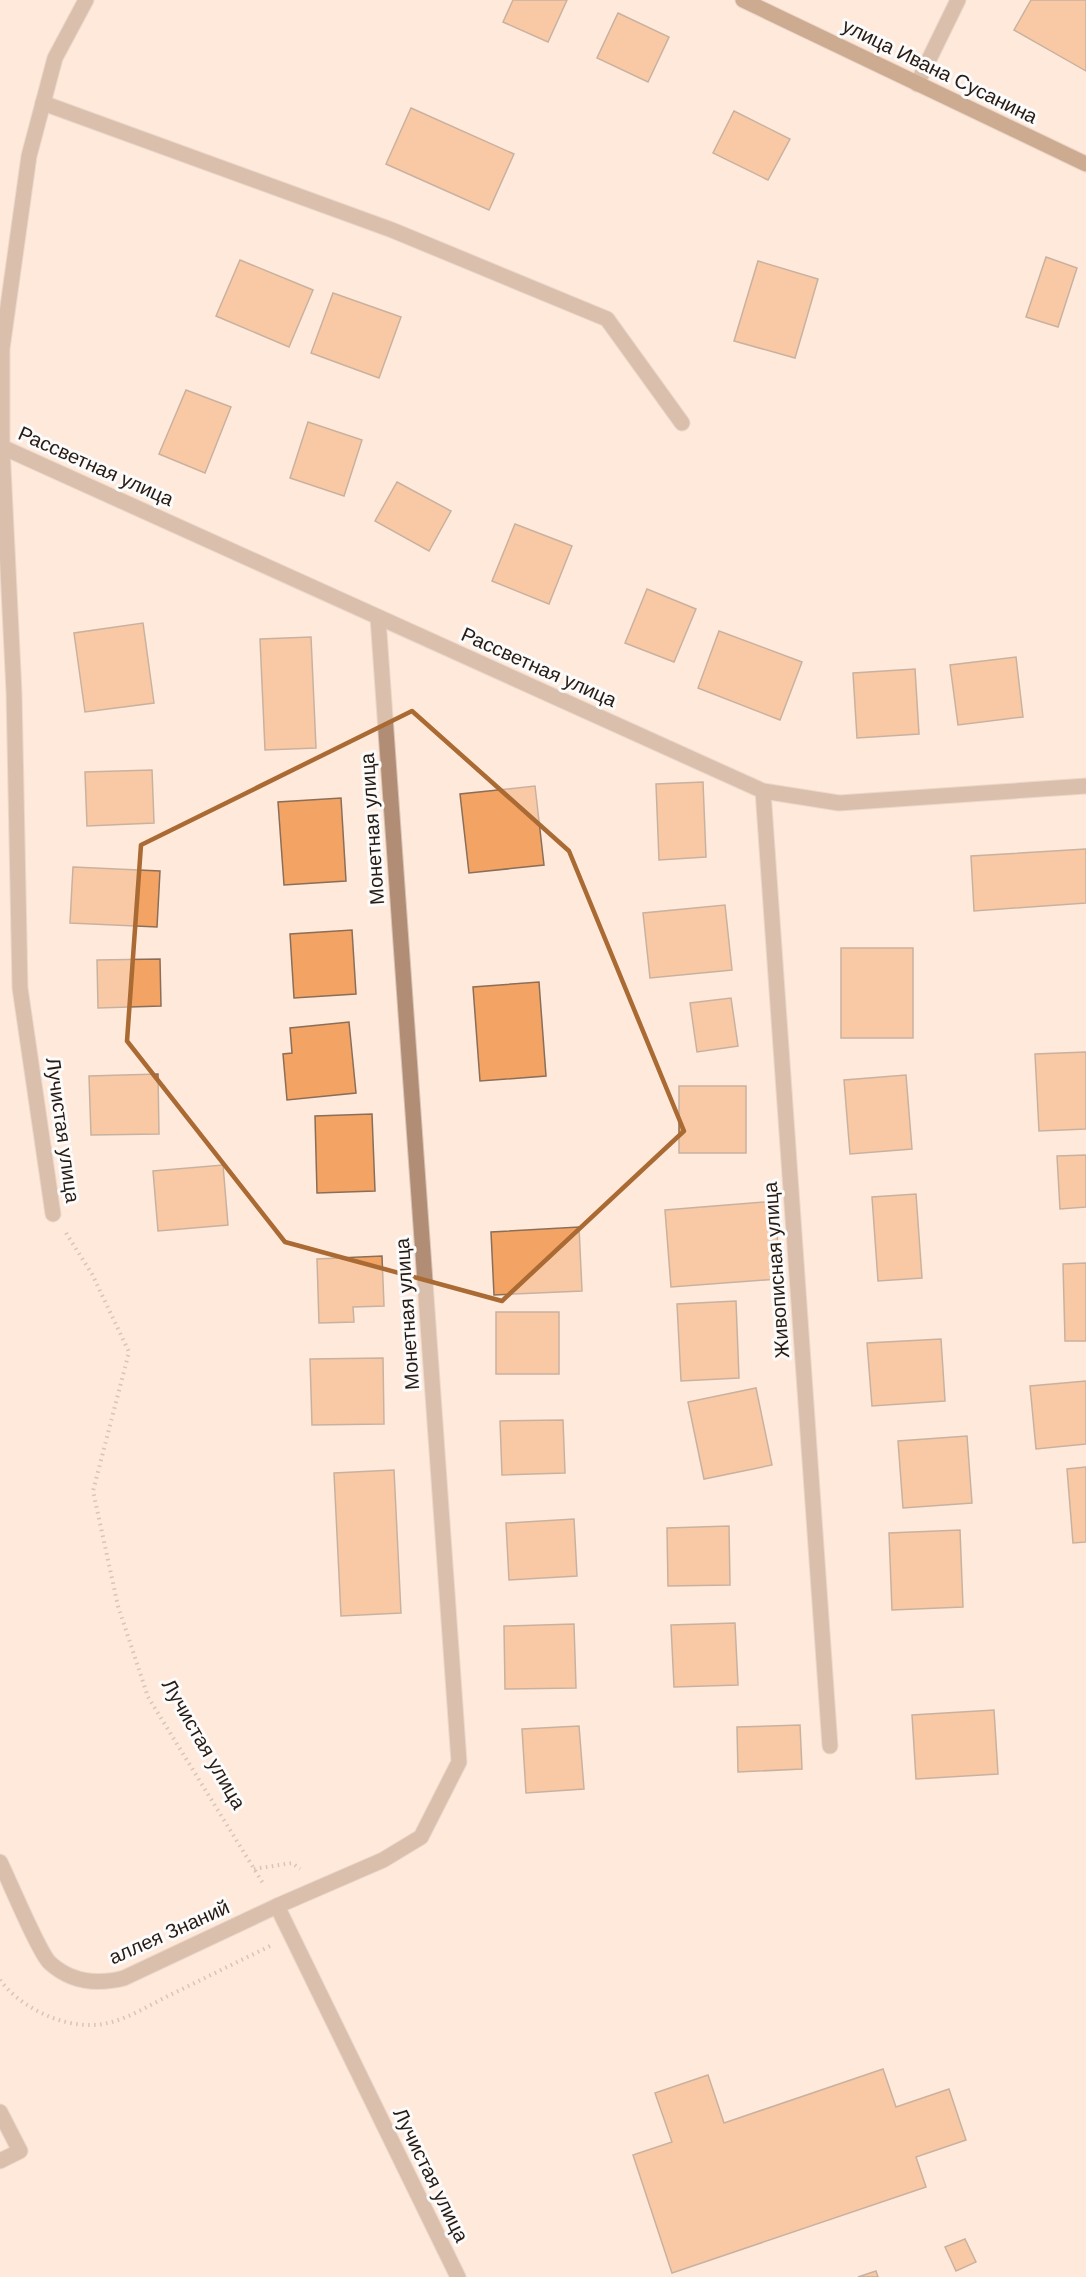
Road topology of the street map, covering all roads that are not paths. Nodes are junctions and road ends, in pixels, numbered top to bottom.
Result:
1 (86, 0) edge
2 (743, 0) edge
3 (958, 0) edge
4 (917, 84) junction
5 (43, 103) junction
6 (1086, 164) edge
7 (682, 423) dead end
8 (1, 446) edge
9 (378, 618) junction
10 (1086, 786) edge
11 (763, 791) junction
12 (53, 1214) road end
13 (830, 1746) dead end
14 (0, 1862) edge
15 (276, 1906) junction
16 (0, 2112) edge
17 (0, 2161) edge
18 (458, 2277) edge

1 - 5 street, Лучистая улица
2 - 4 street, улица Ивана Сусанина
3 - 4 street
4 - 6 street, улица Ивана Сусанина
5 - 7 street
5 - 8 street, Лучистая улица
8 - 9 street, Рассветная улица
8 - 12 street, Лучистая улица
9 - 11 street, Рассветная улица
9 - 15 street, Монетная улица
10 - 11 street, Рассветная улица
11 - 13 street, Живописная улица
14 - 15 street, аллея Знаний
15 - 18 street, Лучистая улица
16 - 17 street

